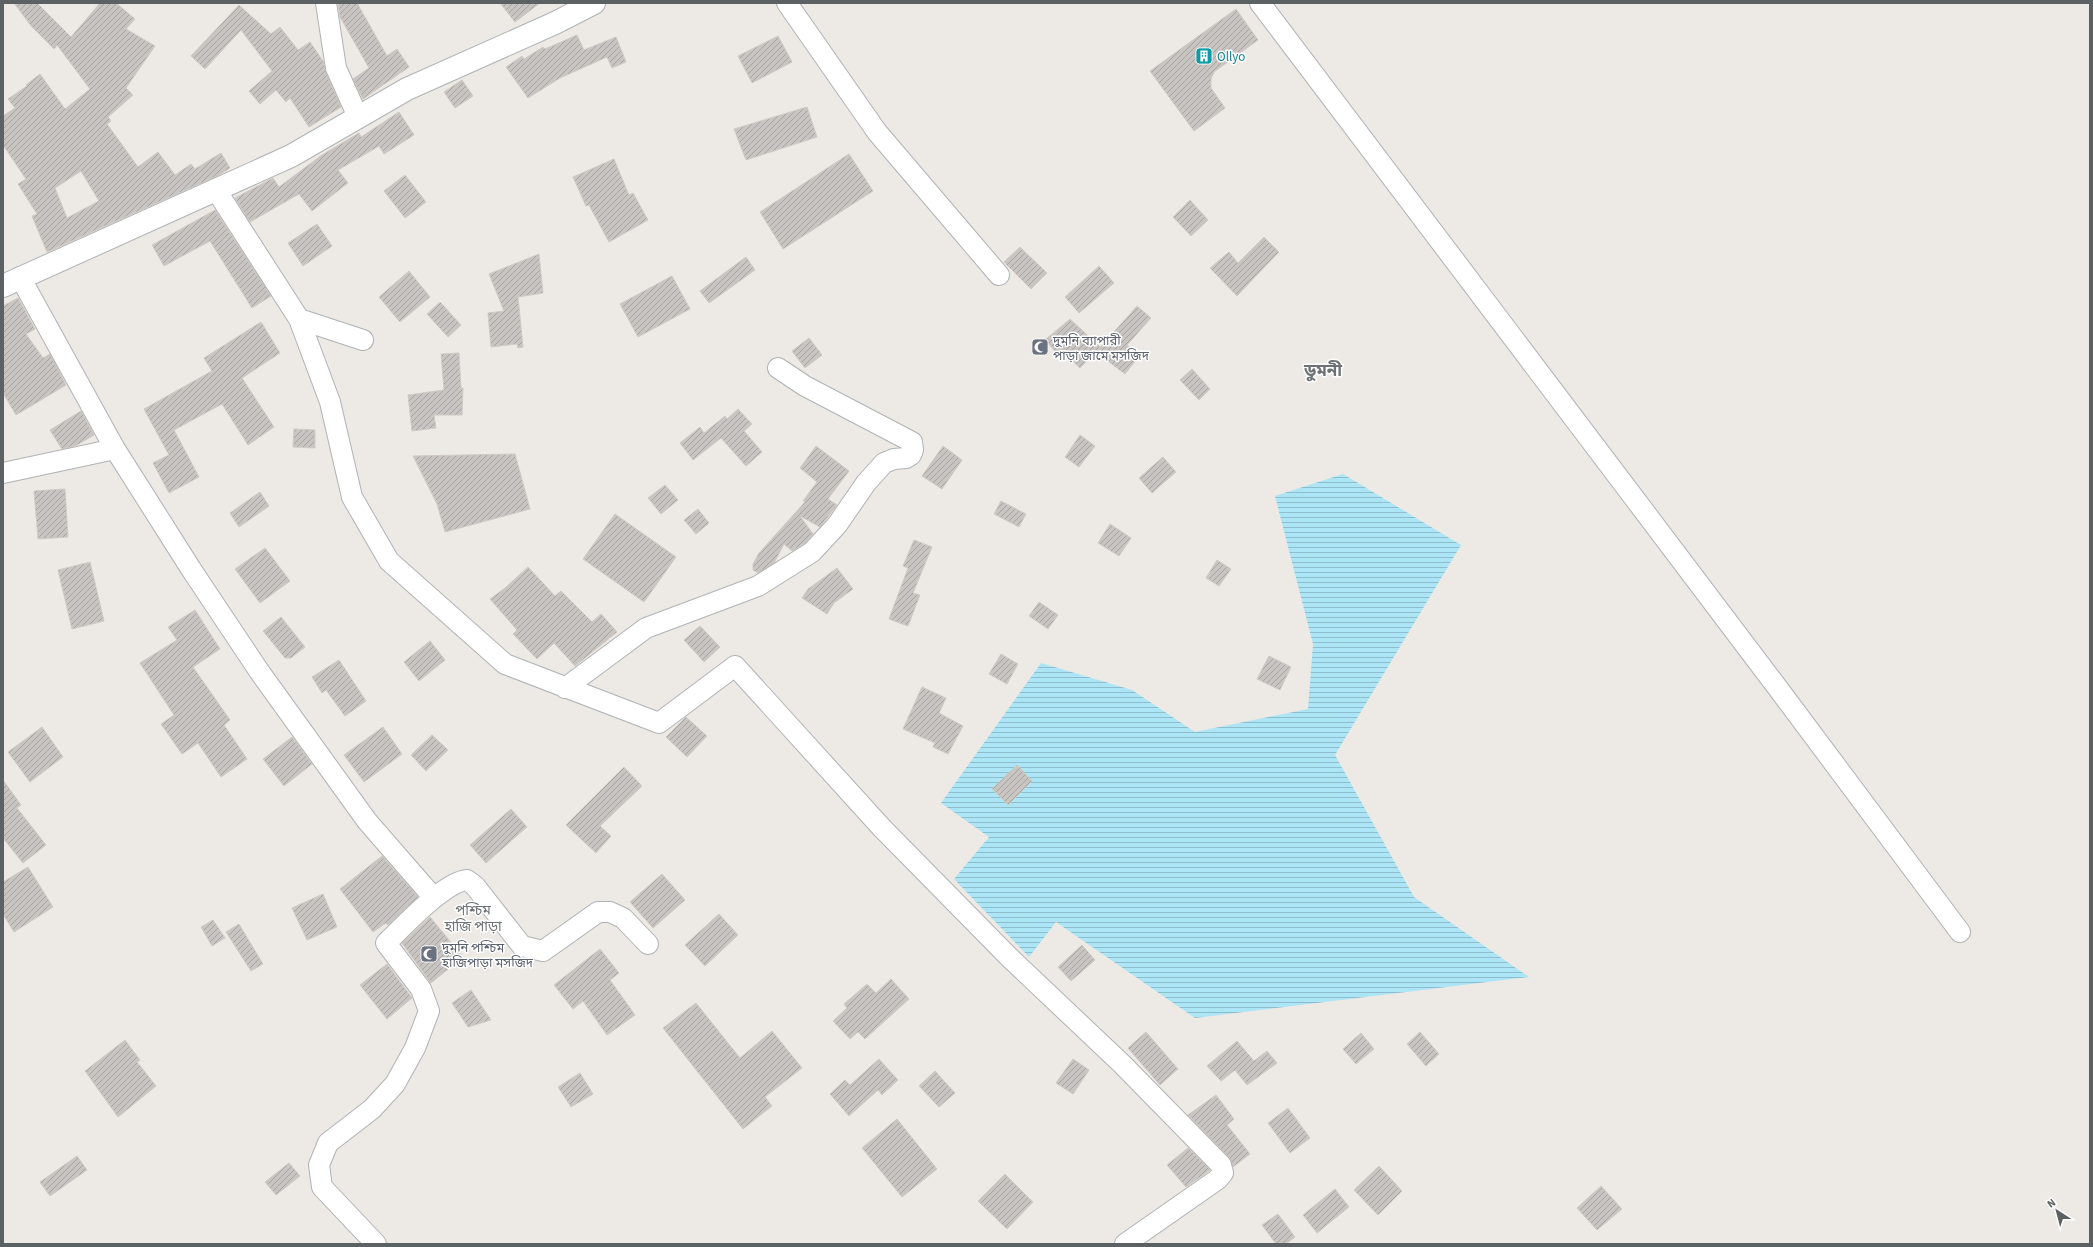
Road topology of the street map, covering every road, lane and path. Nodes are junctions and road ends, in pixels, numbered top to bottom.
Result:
1 (326, 3) edge
2 (594, 3) edge
3 (787, 3) edge
4 (1260, 3) edge
5 (358, 117) junction
6 (216, 190) junction
7 (999, 276) dead end
8 (12, 282) edge
9 (298, 319) junction
10 (363, 340) dead end
11 (778, 368) dead end
12 (115, 449) junction
13 (3, 473) edge
14 (565, 688) junction
15 (434, 898) junction
16 (1960, 932) dead end
17 (648, 944) dead end
18 (376, 1244) edge
19 (1125, 1244) edge

1 - 5 street
2 - 5 street
3 - 7 street
4 - 16 street
5 - 6 street
6 - 8 street
6 - 9 street
8 - 12 street
9 - 10 street
9 - 14 street
11 - 14 street
12 - 13 street
12 - 15 street
14 - 19 street
15 - 17 street
15 - 18 street

